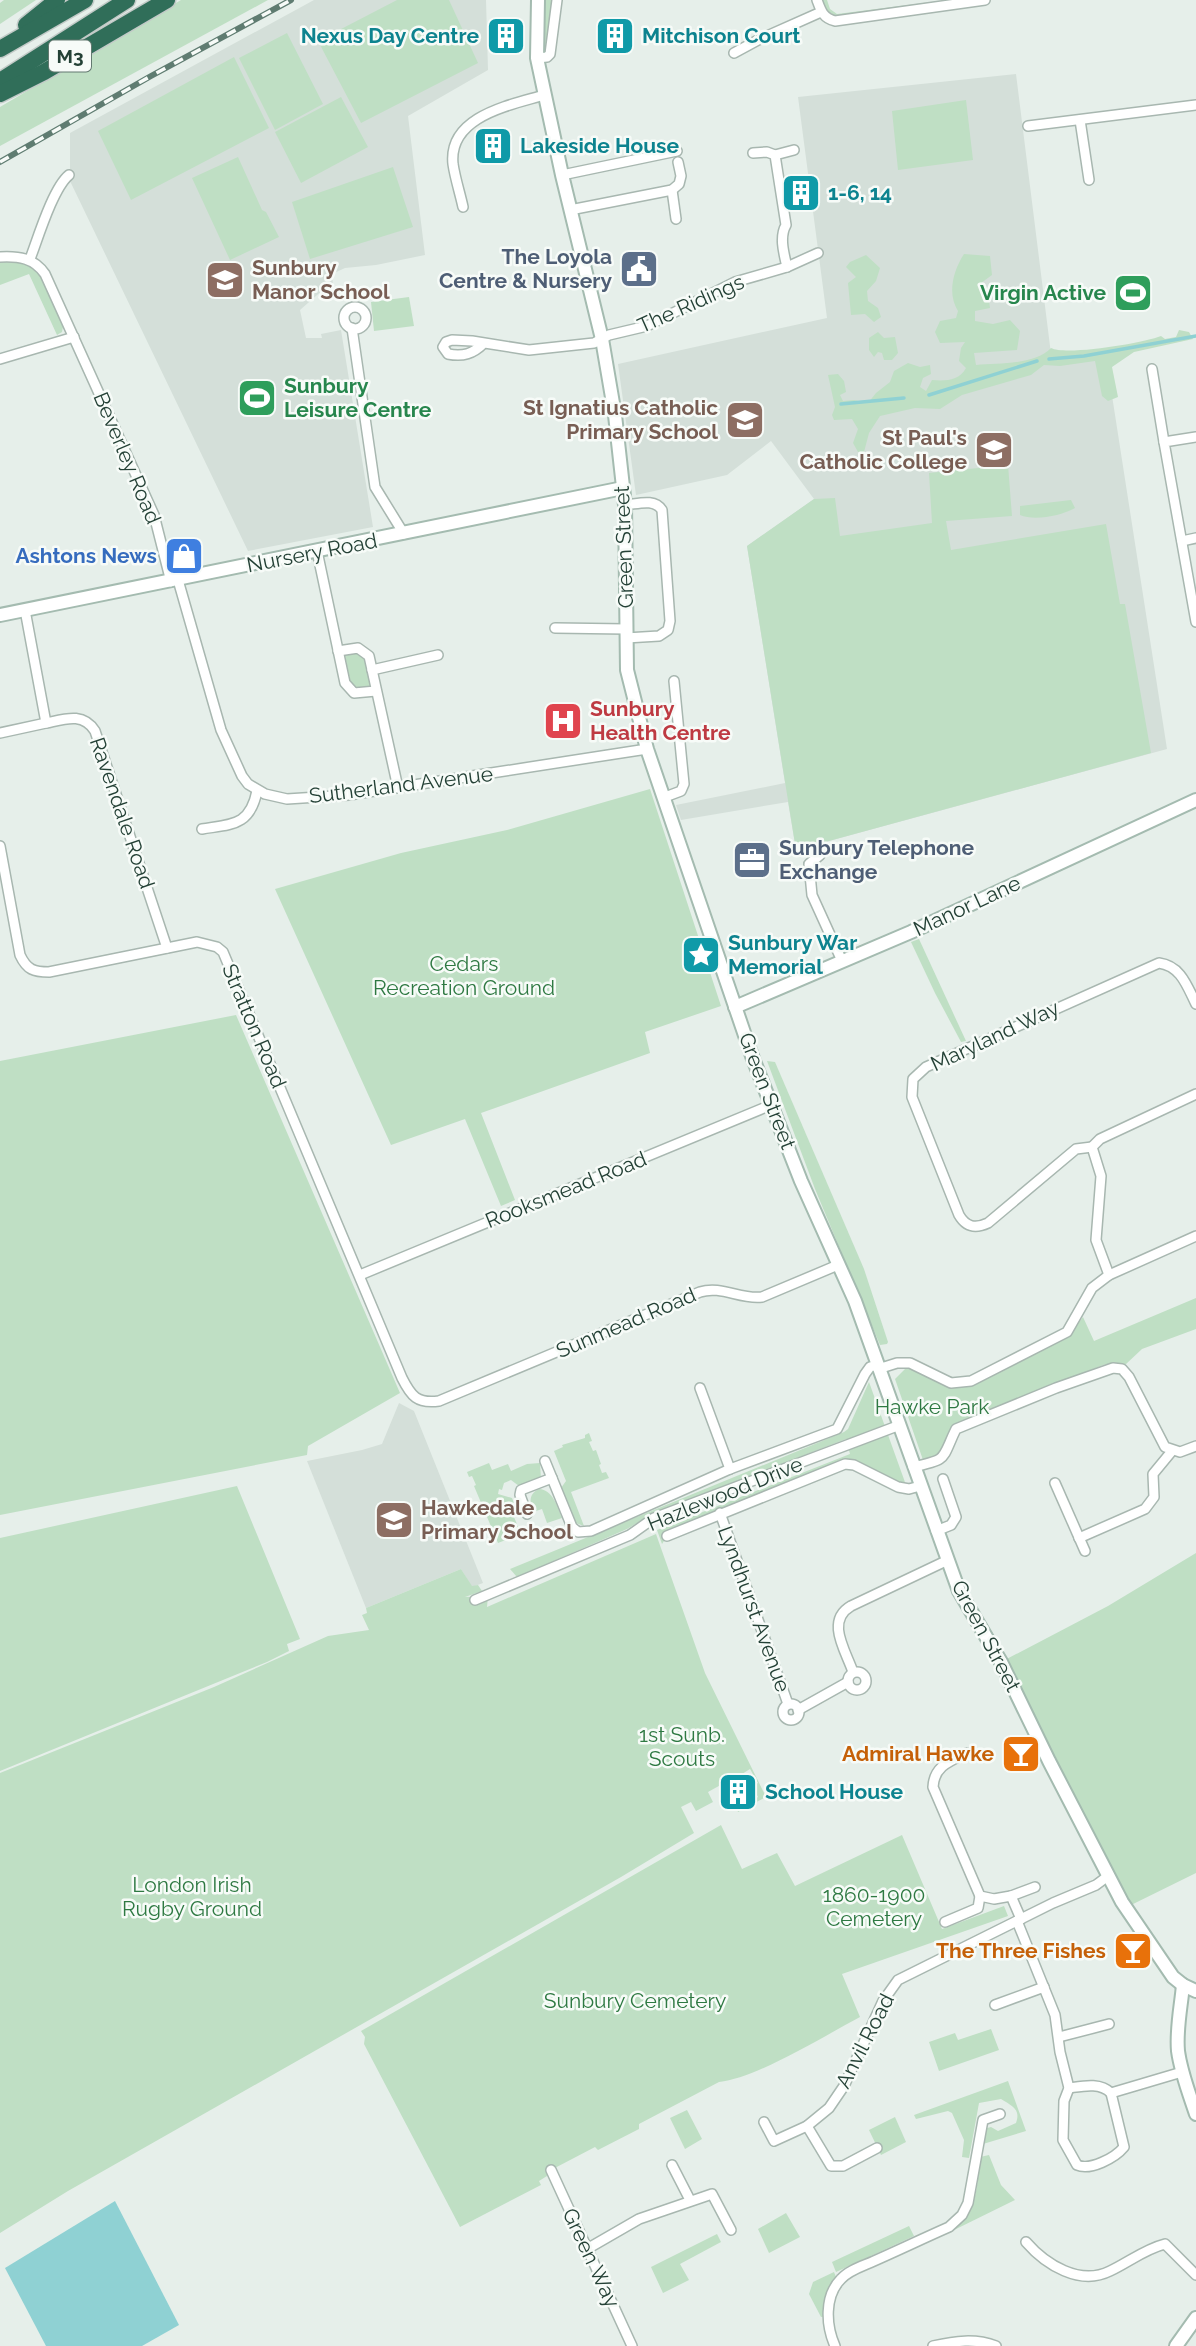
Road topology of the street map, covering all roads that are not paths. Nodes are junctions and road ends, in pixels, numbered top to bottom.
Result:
1 (57, 0) edge
2 (85, 0) edge
3 (127, 0) edge
4 (167, 0) edge
5 (538, 0) edge
6 (557, 0) edge
7 (817, 0) edge
8 (985, 0) edge
9 (953, 2) edge
10 (821, 12) junction
11 (0, 48) edge
12 (734, 54) dead end
13 (537, 58) junction
14 (0, 81) edge
15 (0, 94) edge
16 (544, 94) junction
17 (1196, 105) edge
18 (1080, 120) junction
19 (1028, 126) dead end
20 (794, 150) dead end
21 (677, 151) dead end
22 (752, 153) dead end
23 (775, 155) junction
24 (678, 162) dead end
25 (69, 175) dead end
26 (562, 175) junction
27 (1089, 180) dead end
28 (672, 190) junction
29 (463, 207) dead end
30 (570, 210) junction
31 (676, 219) dead end
32 (818, 253) dead end
33 (0, 257) edge
34 (30, 259) junction
35 (787, 267) junction
36 (352, 328) dead end
37 (74, 337) junction
38 (602, 339) junction
39 (484, 343) dead end
40 (0, 359) edge
41 (1152, 369) dead end
42 (1196, 437) edge
43 (1164, 442) junction
44 (623, 488) junction
45 (625, 505) junction
46 (404, 534) junction
47 (1196, 538) edge
48 (1182, 541) junction
49 (317, 551) junction
50 (174, 581) junction
51 (25, 610) junction
52 (0, 615) edge
53 (1196, 622) edge
54 (555, 628) dead end
55 (626, 634) junction
56 (338, 651) junction
57 (438, 655) dead end
58 (372, 670) junction
59 (674, 681) dead end
60 (376, 691) junction
61 (46, 723) junction
62 (0, 733) edge
63 (647, 749) junction
64 (398, 788) junction
65 (257, 791) junction
66 (665, 797) junction
67 (1196, 800) edge
68 (202, 829) dead end
69 (0, 846) edge
70 (820, 855) dead end
71 (167, 948) junction
72 (842, 961) junction
73 (1196, 1004) edge
74 (735, 1007) junction
75 (1196, 1094) edge
76 (771, 1105) junction
77 (1092, 1147) junction
78 (1196, 1236) edge
79 (838, 1265) junction
80 (360, 1275) junction
81 (1109, 1275) junction
82 (877, 1367) junction
83 (700, 1388) dead end
84 (417, 1399) joint
85 (900, 1425) junction
86 (1196, 1446) edge
87 (1172, 1451) junction
88 (545, 1461) dead end
89 (913, 1467) junction
90 (730, 1469) junction
91 (552, 1478) junction
92 (943, 1479) dead end
93 (1055, 1483) dead end
94 (920, 1486) junction
95 (1071, 1488) dead end
96 (1060, 1494) junction
97 (720, 1513) junction
98 (527, 1514) dead end
99 (936, 1531) junction
100 (667, 1536) dead end
101 (1079, 1538) junction
102 (1085, 1551) dead end
103 (948, 1560) junction
104 (475, 1600) dead end
105 (853, 1672) junction
106 (848, 1682) junction
107 (967, 1753) dead end
108 (1108, 1876) junction
109 (1035, 1886) dead end
110 (980, 1896) junction
111 (1011, 1896) junction
112 (1019, 1920) junction
113 (946, 1922) dead end
114 (1183, 1985) junction
115 (1044, 1987) junction
116 (1196, 1991) edge
117 (995, 2005) dead end
118 (1109, 2024) dead end
119 (1059, 2037) junction
120 (1182, 2072) junction
121 (1069, 2088) junction
122 (1111, 2093) junction
123 (1000, 2114) dead end
124 (1196, 2114) edge
125 (764, 2122) dead end
126 (807, 2126) junction
127 (877, 2148) dead end
128 (673, 2165) dead end
129 (551, 2170) dead end
130 (690, 2200) junction
131 (731, 2230) dead end
132 (1027, 2242) dead end
133 (587, 2249) junction
134 (1196, 2275) edge
135 (1196, 2318) edge
136 (632, 2346) edge
137 (835, 2346) edge
138 (933, 2346) edge
139 (996, 2346) edge
140 (1176, 2346) edge

1 - 11 highway, M3
2 - 11 highway, M3
3 - 14 highway, M3
4 - 15 highway, M3
5 - 13 street, Green Street
6 - 13 street
7 - 10 street
8 - 9 street
9 - 10 street
10 - 12 street
13 - 16 street, Green Street
16 - 26 street, Green Street
16 - 29 street
17 - 18 street
18 - 19 street
18 - 27 street
20 - 23 street
21 - 26 street
22 - 23 street
23 - 35 street
24 - 28 street
25 - 34 street
26 - 30 street, Green Street
28 - 30 street
28 - 31 street
30 - 38 street, Green Street
32 - 35 street, The Ridings
33 - 34 street
34 - 37 street, Beverley Road
35 - 38 street, The Ridings
36 - 46 street
37 - 40 street
37 - 50 street, Beverley Road
38 - 39 street, The Ridings
38 - 44 street, Green Street
41 - 43 street
42 - 43 street
43 - 48 street
44 - 45 street, Green Street
44 - 46 street, Nursery Road
45 - 55 street, Green Street
45 - 55 street
46 - 49 street, Nursery Road
47 - 48 street
48 - 53 street
49 - 50 street, Nursery Road
49 - 56 street
50 - 51 street, Nursery Road
50 - 65 street
51 - 52 street, Nursery Road
51 - 61 street
54 - 55 street
55 - 63 street, Green Street
56 - 58 street
56 - 60 street
57 - 58 street
58 - 60 street
59 - 66 street
60 - 64 street
61 - 62 street
61 - 71 street, Ravendale Road
63 - 64 street, Sutherland Avenue
63 - 66 street, Green Street
64 - 65 street, Sutherland Avenue
65 - 68 street
66 - 74 street, Green Street
67 - 72 street, Manor Lane
69 - 71 street, Stratton Road
70 - 72 street
71 - 80 street, Stratton Road
72 - 74 street, Manor Lane
73 - 77 street, Maryland Way
74 - 76 street, Green Street
75 - 77 street, Maryland Way
76 - 79 street, Green Street
76 - 80 street, Rooksmead Road
77 - 81 street
78 - 81 street
79 - 82 street, Green Street
79 - 84 street, Sunmead Road
80 - 84 street, Stratton Road
81 - 82 street
82 - 85 street, Green Street
82 - 90 street
83 - 90 street
85 - 89 street, Green Street
85 - 104 street, Hazlewood Drive
86 - 87 street
87 - 89 street
87 - 101 street
88 - 91 street
89 - 94 street, Green Street
90 - 91 street
91 - 98 street
92 - 99 street
93 - 96 street
94 - 97 street
94 - 99 street, Green Street
95 - 96 street
96 - 101 street
97 - 100 street
97 - 106 street, Lyndhurst Avenue
99 - 103 street, Green Street
101 - 102 street
103 - 105 street, Lyndhurst Avenue
103 - 108 street, Green Street
105 - 106 street
105 - 106 street, Lyndhurst Avenue
107 - 110 street
108 - 112 street, Anvil Road
108 - 114 street, Green Street
109 - 111 street
110 - 111 street
110 - 113 street
111 - 112 street
112 - 115 street
112 - 126 street, Anvil Road
114 - 116 street
114 - 120 street
115 - 117 street
115 - 119 street
118 - 119 street
119 - 121 street
120 - 122 street
120 - 124 street
121 - 122 street
121 - 122 street
123 - 137 street
125 - 126 street, Anvil Road
126 - 127 street
128 - 130 street
129 - 133 street, Green Way
130 - 131 street
130 - 133 street
132 - 134 street
133 - 136 street, Green Way
135 - 140 street
138 - 139 street

